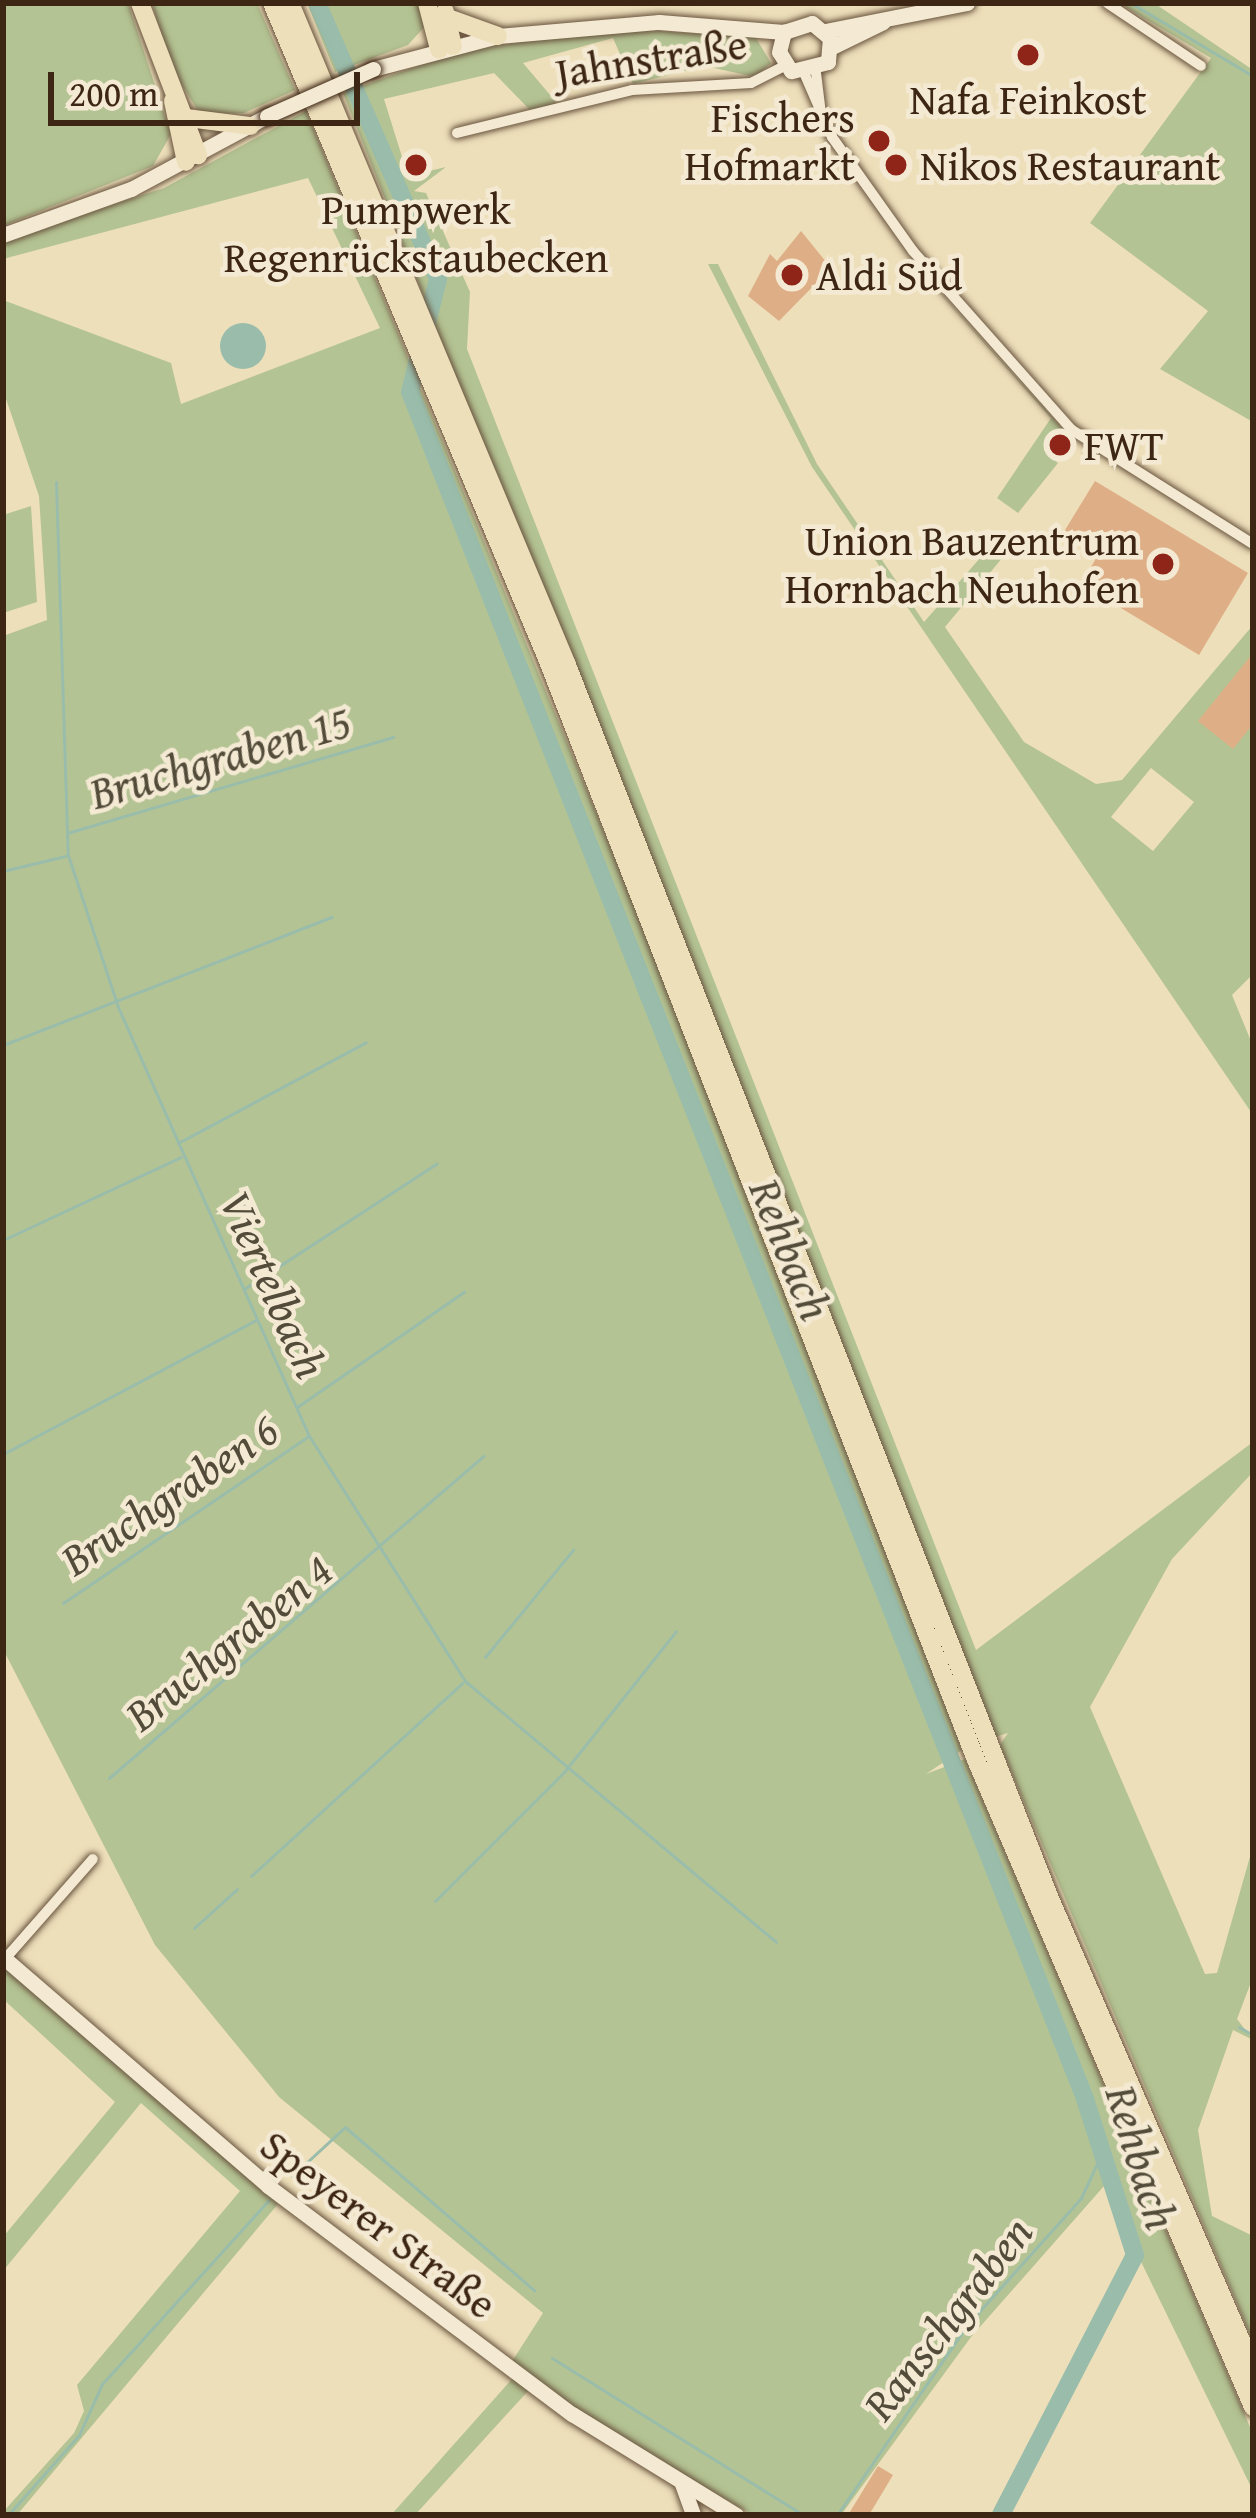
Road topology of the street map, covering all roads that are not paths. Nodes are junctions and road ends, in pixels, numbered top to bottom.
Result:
1 (140, 3) edge
2 (272, 3) edge
3 (290, 3) edge
4 (427, 3) edge
5 (967, 3) edge
6 (1107, 3) edge
7 (443, 10) edge
8 (498, 36) junction
9 (782, 39) junction
10 (828, 39) junction
11 (446, 47) junction
12 (785, 65) junction
13 (1201, 66) dead end
14 (811, 74) junction
15 (173, 101) junction
16 (187, 118) junction
17 (258, 121) junction
18 (458, 133) dead end
19 (192, 159) junction
20 (3, 235) edge
21 (425, 338) junction
22 (1253, 544) edge
23 (93, 1859) dead end
24 (4, 1958) edge
25 (1253, 2368) edge
26 (1253, 2407) edge
27 (681, 2482) junction
28 (713, 2509) edge
29 (693, 2515) edge
30 (736, 2515) edge

1 - 15 highway
2 - 21 highway
3 - 21 highway
4 - 11 highway
5 - 10 street
6 - 13 street
7 - 8 highway
7 - 11 highway
8 - 9 street
8 - 11 street
9 - 10 street
9 - 12 street
10 - 14 street
11 - 17 street, bridge
12 - 14 street
12 - 18 street, Jahnstraße
14 - 22 street
15 - 16 highway
15 - 19 highway
16 - 17 highway
16 - 19 highway
17 - 19 street
19 - 20 street
21 - 25 highway
21 - 26 highway
23 - 24 street
24 - 27 street, Speyerer Straße
27 - 28 street, Speyerer Straße
27 - 29 street
28 - 30 street, Speyerer Straße

